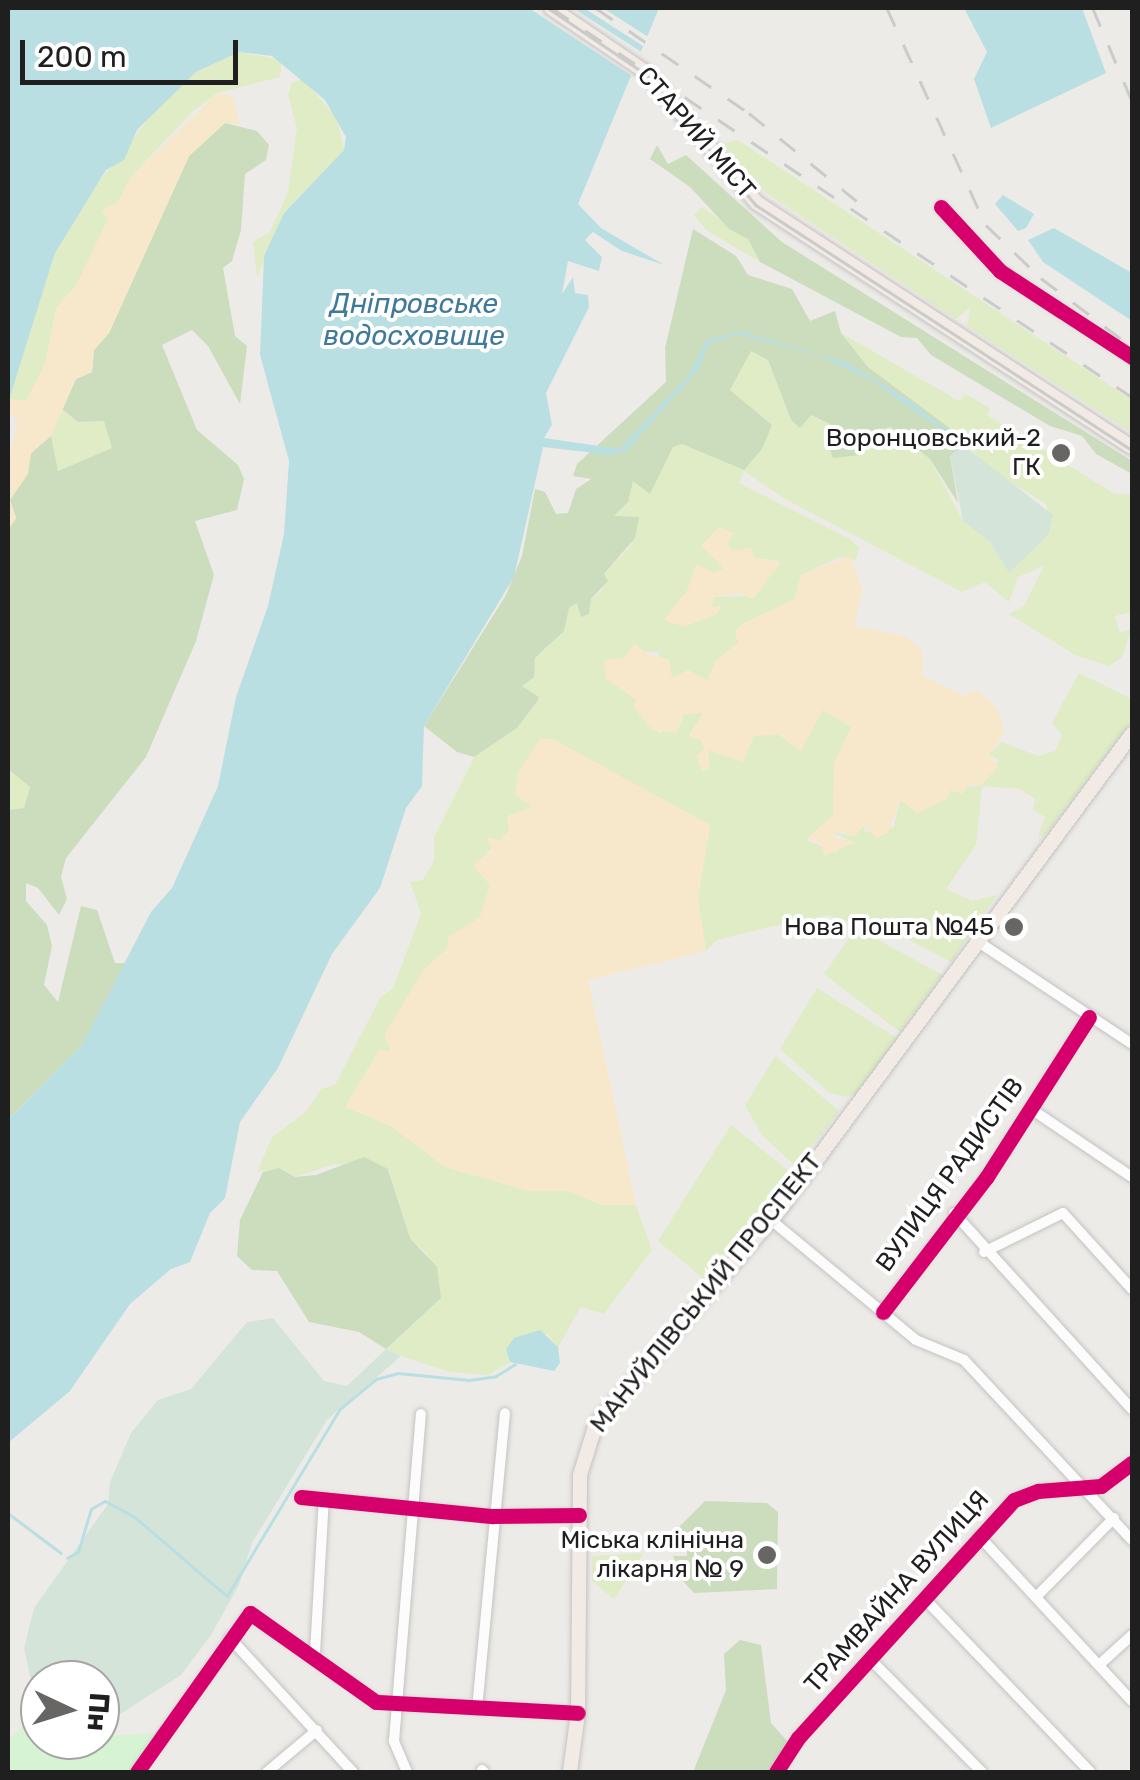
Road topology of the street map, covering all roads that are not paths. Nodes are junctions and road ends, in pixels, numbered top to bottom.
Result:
1 (551, 8) edge
2 (941, 207) dead end
3 (1132, 356) edge
4 (1132, 447) edge
5 (1132, 734) edge
6 (977, 942) junction
7 (1089, 1017) junction
8 (1132, 1044) edge
9 (1032, 1109) junction
10 (1132, 1177) edge
11 (954, 1213) junction
12 (771, 1220) junction
13 (984, 1252) junction
14 (1132, 1289) edge
15 (883, 1312) junction
16 (1132, 1409) edge
17 (505, 1413) dead end
18 (421, 1414) dead end
19 (1132, 1463) edge
20 (1087, 1488) junction
21 (301, 1497) dead end
22 (324, 1499) junction
23 (408, 1507) junction
24 (580, 1515) junction
25 (493, 1516) junction
26 (1114, 1518) junction
27 (979, 1537) junction
28 (1132, 1540) edge
29 (1036, 1597) junction
30 (924, 1599) junction
31 (1132, 1635) edge
32 (230, 1638) junction
33 (316, 1654) junction
34 (870, 1659) junction
35 (1099, 1666) junction
36 (1132, 1701) edge
37 (397, 1708) junction
38 (476, 1710) junction
39 (578, 1713) junction
40 (318, 1730) junction
41 (137, 1772) edge
42 (267, 1772) edge
43 (352, 1772) edge
44 (407, 1772) edge
45 (570, 1772) edge
46 (776, 1772) edge
47 (982, 1772) edge
48 (1090, 1772) edge

1 - 4 main road, СТАРИЙ МІСТ
2 - 3 street
5 - 6 main road, МАНУЙЛІВСЬКИЙ ПРОСПЕКТ
6 - 7 street
6 - 12 main road, МАНУЙЛІВСЬКИЙ ПРОСПЕКТ
7 - 8 street
7 - 9 street, ВУЛИЦЯ РАДИСТІВ
9 - 10 street
9 - 11 street, ВУЛИЦЯ РАДИСТІВ
11 - 13 street
11 - 15 street, ВУЛИЦЯ РАДИСТІВ
12 - 15 street
12 - 24 main road, МАНУЙЛІВСЬКИЙ ПРОСПЕКТ
13 - 14 street
13 - 16 street
15 - 20 street
17 - 25 street
18 - 23 street
19 - 20 street, ТРАМВАЙНА ВУЛИЦЯ
20 - 26 street
20 - 27 street, ТРАМВАЙНА ВУЛИЦЯ
21 - 22 street
22 - 23 street
22 - 33 street
23 - 25 street
23 - 37 street
24 - 25 street
24 - 39 main road, МАНУЙЛІВСЬКИЙ ПРОСПЕКТ
25 - 38 street
26 - 28 street
26 - 29 street
27 - 29 street
27 - 30 street, ТРАМВАЙНА ВУЛИЦЯ
29 - 35 street
30 - 34 street, ТРАМВАЙНА ВУЛИЦЯ
30 - 48 street
31 - 35 street
32 - 33 street
32 - 40 street
32 - 41 street
33 - 37 street
34 - 46 street, ТРАМВАЙНА ВУЛИЦЯ
34 - 47 street
35 - 36 street
37 - 38 street
37 - 44 street
38 - 39 street
39 - 45 main road, МАНУЙЛІВСЬКИЙ ПРОСПЕКТ
40 - 42 street
40 - 43 street

